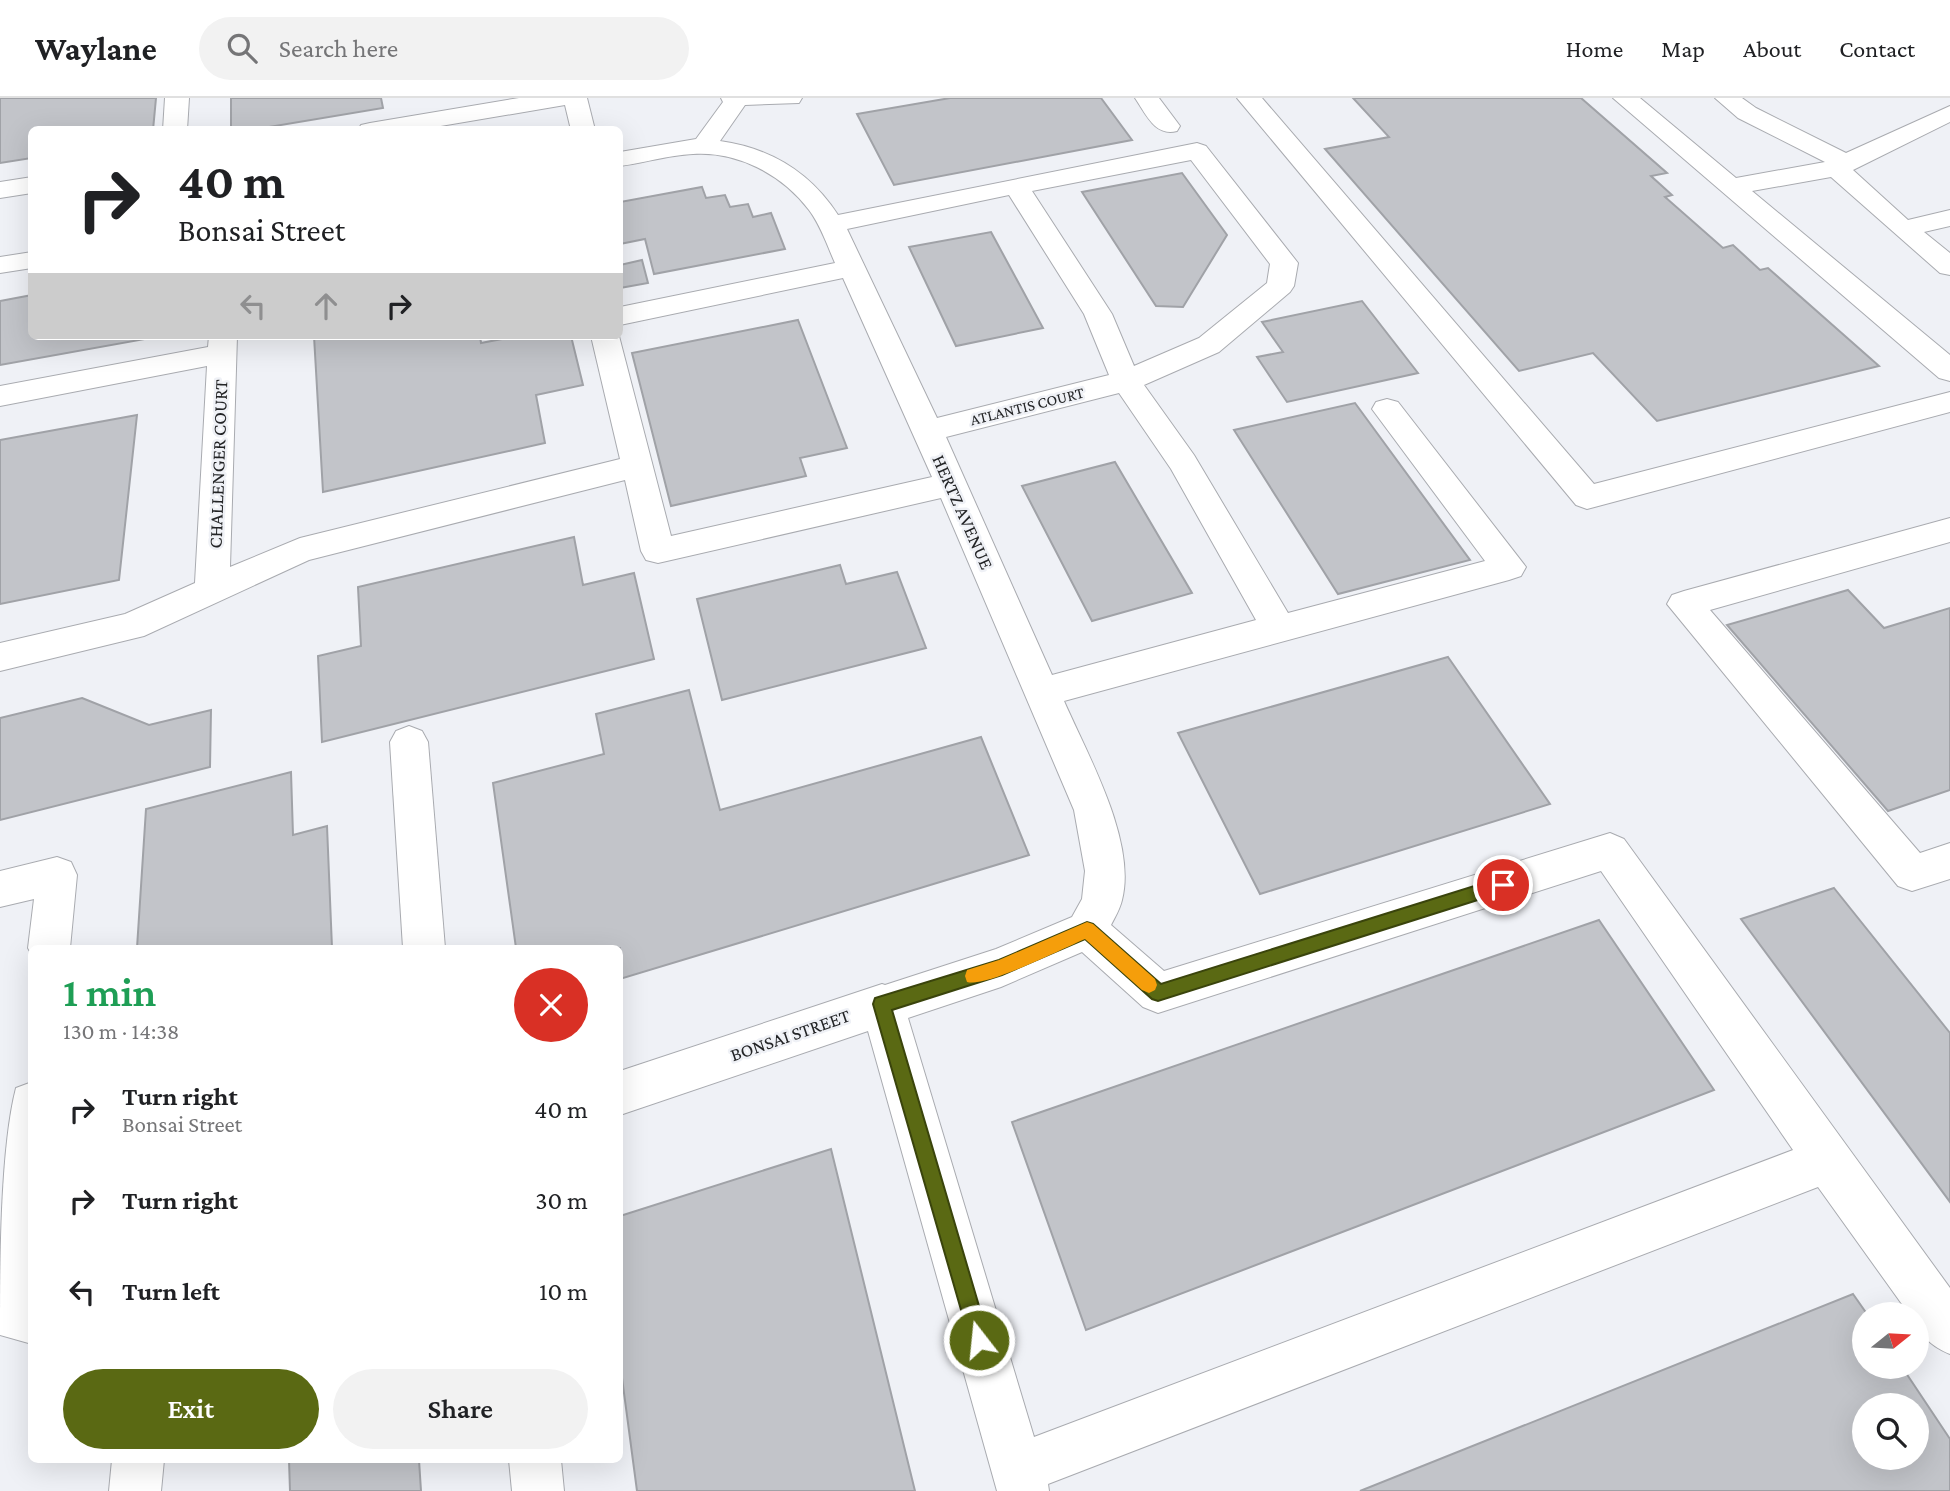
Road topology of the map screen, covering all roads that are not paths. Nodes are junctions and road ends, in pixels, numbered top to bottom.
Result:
1 (177, 98) edge
2 (563, 98) edge
3 (575, 98) edge
4 (790, 98) edge
5 (1147, 98) edge
6 (1249, 98) edge
7 (1625, 98) edge
8 (1727, 98) edge
9 (735, 99) edge
10 (1950, 113) edge
11 (175, 126) edge
12 (394, 126) edge
13 (582, 126) edge
14 (1168, 126) dead end
15 (703, 146) junction
16 (623, 159) edge
17 (1841, 166) junction
18 (28, 186) edge
19 (1016, 186) junction
20 (1731, 187) junction
21 (0, 190) edge
22 (1950, 218) edge
23 (831, 224) junction
24 (1903, 229) junction
25 (28, 261) edge
26 (0, 265) edge
27 (1950, 267) edge
28 (852, 268) junction
29 (623, 315) edge
30 (606, 340) edge
31 (223, 345) edge
32 (1950, 371) edge
33 (1126, 380) junction
34 (0, 396) edge
35 (1950, 402) edge
36 (1387, 409) dead end
37 (928, 431) junction
38 (637, 466) junction
39 (951, 484) junction
40 (1950, 529) edge
41 (212, 592) junction
42 (1279, 629) junction
43 (0, 657) edge
44 (1042, 692) junction
45 (409, 742) dead end
46 (1950, 860) edge
47 (0, 889) edge
48 (1095, 915) junction
49 (49, 945) edge
50 (424, 945) edge
51 (882, 1004) junction
52 (623, 1092) edge
53 (28, 1139) edge
54 (1827, 1160) junction
55 (28, 1317) edge
56 (1950, 1329) edge
57 (138, 1463) edge
58 (535, 1463) edge
59 (1020, 1480) edge
60 (135, 1491) edge
61 (538, 1491) edge

1 - 11 street
2 - 12 street
3 - 13 street
4 - 9 street
5 - 14 street
6 - 35 street
7 - 20 street
8 - 17 street
9 - 15 street
10 - 17 street
15 - 16 street
15 - 23 street, HERTZ AVENUE
17 - 20 street
17 - 24 street
18 - 21 street
19 - 23 street
19 - 33 street
19 - 33 street, ATLANTIS COURT
20 - 32 street
22 - 24 street
23 - 28 street, HERTZ AVENUE
24 - 27 street
25 - 26 street
28 - 29 street
28 - 37 street, HERTZ AVENUE
30 - 38 street
31 - 34 street
31 - 41 street, CHALLENGER COURT
33 - 37 street, ATLANTIS COURT
33 - 42 street
36 - 42 street
37 - 39 street, HERTZ AVENUE
38 - 39 street
38 - 41 street
39 - 44 street, HERTZ AVENUE
40 - 46 street
41 - 43 street
42 - 44 street
44 - 48 street, HERTZ AVENUE
45 - 50 street
47 - 49 street
48 - 51 street, BONSAI STREET
48 - 54 street
51 - 52 street, BONSAI STREET
51 - 59 street
53 - 55 street
54 - 56 street
54 - 59 street
57 - 60 street
58 - 61 street

